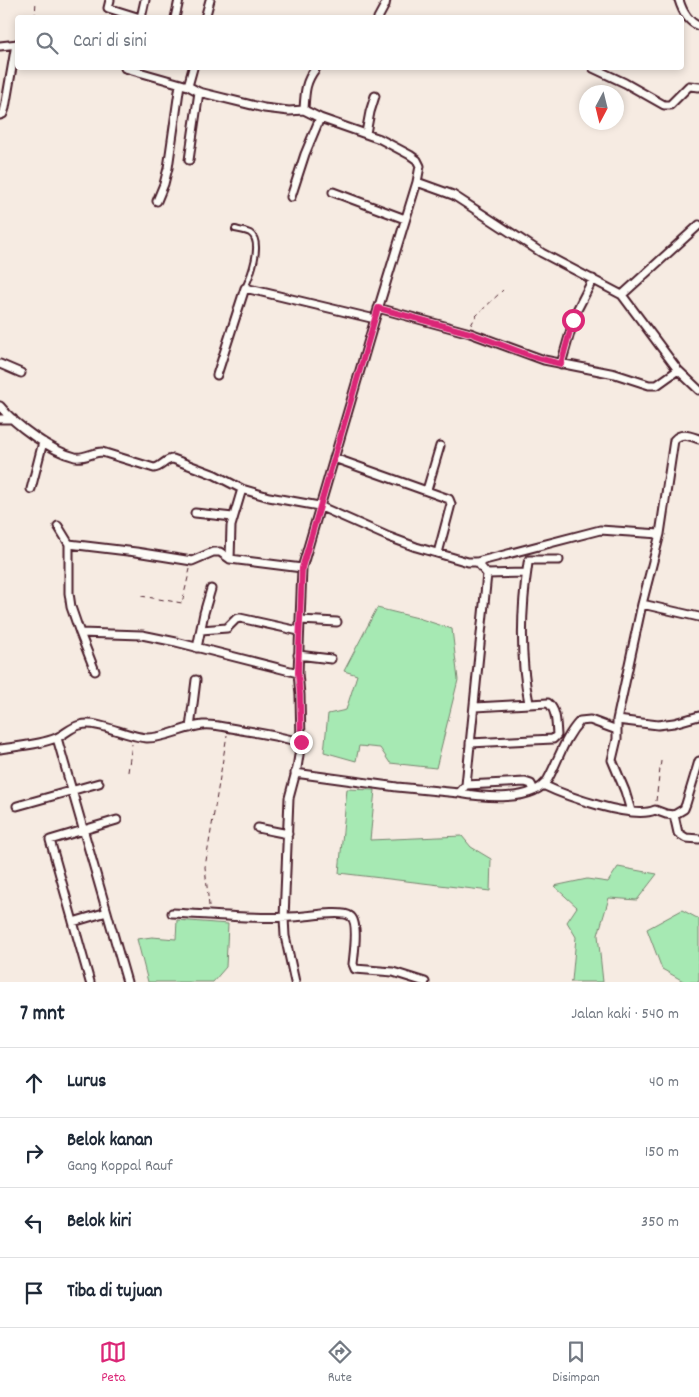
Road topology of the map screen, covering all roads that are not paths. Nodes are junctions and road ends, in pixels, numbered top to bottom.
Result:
1 (110, 0) edge
2 (146, 0) edge
3 (179, 0) edge
4 (210, 0) edge
5 (386, 0) edge
6 (678, 0) edge
7 (131, 15) edge
8 (142, 15) edge
9 (176, 15) edge
10 (206, 15) edge
11 (380, 15) edge
12 (699, 26) edge
13 (15, 44) edge
14 (0, 46) edge
15 (15, 55) edge
16 (132, 70) edge
17 (192, 70) edge
18 (314, 70) edge
19 (597, 70) edge
20 (180, 84) junction
21 (188, 86) junction
22 (699, 87) edge
23 (199, 92) junction
24 (375, 96) dead end
25 (304, 110) junction
26 (0, 115) edge
27 (320, 118) junction
28 (366, 133) junction
29 (189, 160) dead end
30 (417, 182) junction
31 (333, 192) dead end
32 (291, 197) dead end
33 (157, 201) dead end
34 (405, 219) junction
35 (699, 225) edge
36 (235, 229) dead end
37 (593, 279) junction
38 (244, 288) junction
39 (622, 295) junction
40 (378, 308) junction
41 (374, 319) junction
42 (0, 364) edge
43 (561, 364) junction
44 (678, 370) junction
45 (21, 373) dead end
46 (217, 375) dead end
47 (699, 390) edge
48 (0, 406) edge
49 (0, 419) edge
50 (14, 419) junction
51 (699, 439) edge
52 (43, 442) junction
53 (440, 446) dead end
54 (334, 458) junction
55 (242, 489) junction
56 (31, 490) dead end
57 (427, 490) junction
58 (319, 506) junction
59 (194, 512) dead end
60 (233, 517) junction
61 (58, 526) dead end
62 (660, 534) junction
63 (69, 544) junction
64 (438, 553) junction
65 (230, 559) junction
66 (559, 560) dead end
67 (478, 562) junction
68 (302, 568) junction
69 (526, 573) junction
70 (487, 574) junction
71 (211, 589) dead end
72 (642, 604) junction
73 (699, 617) edge
74 (300, 620) junction
75 (337, 622) dead end
76 (201, 630) junction
77 (300, 631) junction
78 (80, 633) junction
79 (198, 648) junction
80 (298, 655) junction
81 (331, 658) dead end
82 (95, 671) dead end
83 (298, 673) junction
84 (196, 680) dead end
85 (529, 703) junction
86 (475, 707) junction
87 (699, 716) edge
88 (618, 720) junction
89 (190, 728) junction
90 (617, 730) junction
91 (57, 738) junction
92 (301, 742) junction
93 (470, 743) junction
94 (0, 748) edge
95 (699, 761) edge
96 (295, 773) junction
97 (99, 783) dead end
98 (466, 785) junction
99 (543, 785) junction
100 (73, 790) junction
101 (534, 790) junction
102 (460, 793) junction
103 (17, 806) dead end
104 (631, 811) junction
105 (674, 815) junction
106 (117, 820) dead end
107 (258, 828) dead end
108 (84, 830) junction
109 (288, 834) junction
110 (699, 838) edge
111 (107, 912) junction
112 (172, 913) dead end
113 (284, 918) junction
114 (73, 922) junction
115 (90, 982) edge
116 (127, 982) edge
117 (296, 982) edge
118 (425, 982) edge

1 - 7 street
2 - 8 street
3 - 9 street
4 - 10 street
5 - 11 street
6 - 12 street
13 - 14 street
15 - 26 street
16 - 20 street
17 - 21 street
18 - 25 street
19 - 22 street
20 - 21 street
20 - 33 street
21 - 23 street
23 - 25 street
23 - 29 street
24 - 28 street
25 - 27 street
27 - 28 street
27 - 32 street
28 - 30 street
30 - 34 street
30 - 37 street
31 - 34 street
34 - 40 street
35 - 39 street
36 - 38 lane
37 - 39 street
37 - 43 street
38 - 41 street
38 - 46 street
39 - 44 street
40 - 41 street
40 - 43 street
41 - 54 street
42 - 45 street
43 - 44 street
44 - 47 street
48 - 50 street
49 - 50 street
50 - 52 street
51 - 62 street
52 - 55 street
52 - 56 street
53 - 57 street
54 - 57 street
54 - 58 street
55 - 58 street
55 - 60 street
57 - 64 street
58 - 64 street
58 - 68 street
59 - 60 street
60 - 65 street
61 - 63 street
62 - 67 street
62 - 72 street
63 - 65 street
63 - 78 street
64 - 67 street
65 - 68 street
66 - 69 street
67 - 70 street
68 - 74 street
69 - 70 street
69 - 85 street
70 - 86 street
71 - 76 street
72 - 73 street
72 - 88 street
74 - 75 street
74 - 77 street
76 - 77 street
76 - 79 street
77 - 80 street
78 - 79 street
78 - 82 street
79 - 83 street
80 - 81 street
80 - 83 street
83 - 92 street
84 - 89 street
85 - 86 street
85 - 93 street
86 - 93 street
87 - 88 street
88 - 90 street
89 - 91 street
89 - 92 street
90 - 99 street
90 - 104 street
91 - 94 street
91 - 100 street
92 - 96 street
93 - 98 street
95 - 105 street
96 - 102 street
96 - 109 street
97 - 100 street
98 - 101 street
98 - 102 street
99 - 101 street
99 - 104 street
100 - 103 street
100 - 108 street
101 - 102 street
104 - 105 street
105 - 110 street
106 - 108 street
107 - 109 street
108 - 111 street
108 - 114 street
109 - 113 street
111 - 114 street
111 - 116 street
112 - 113 street
113 - 117 street
113 - 118 street
114 - 115 street

